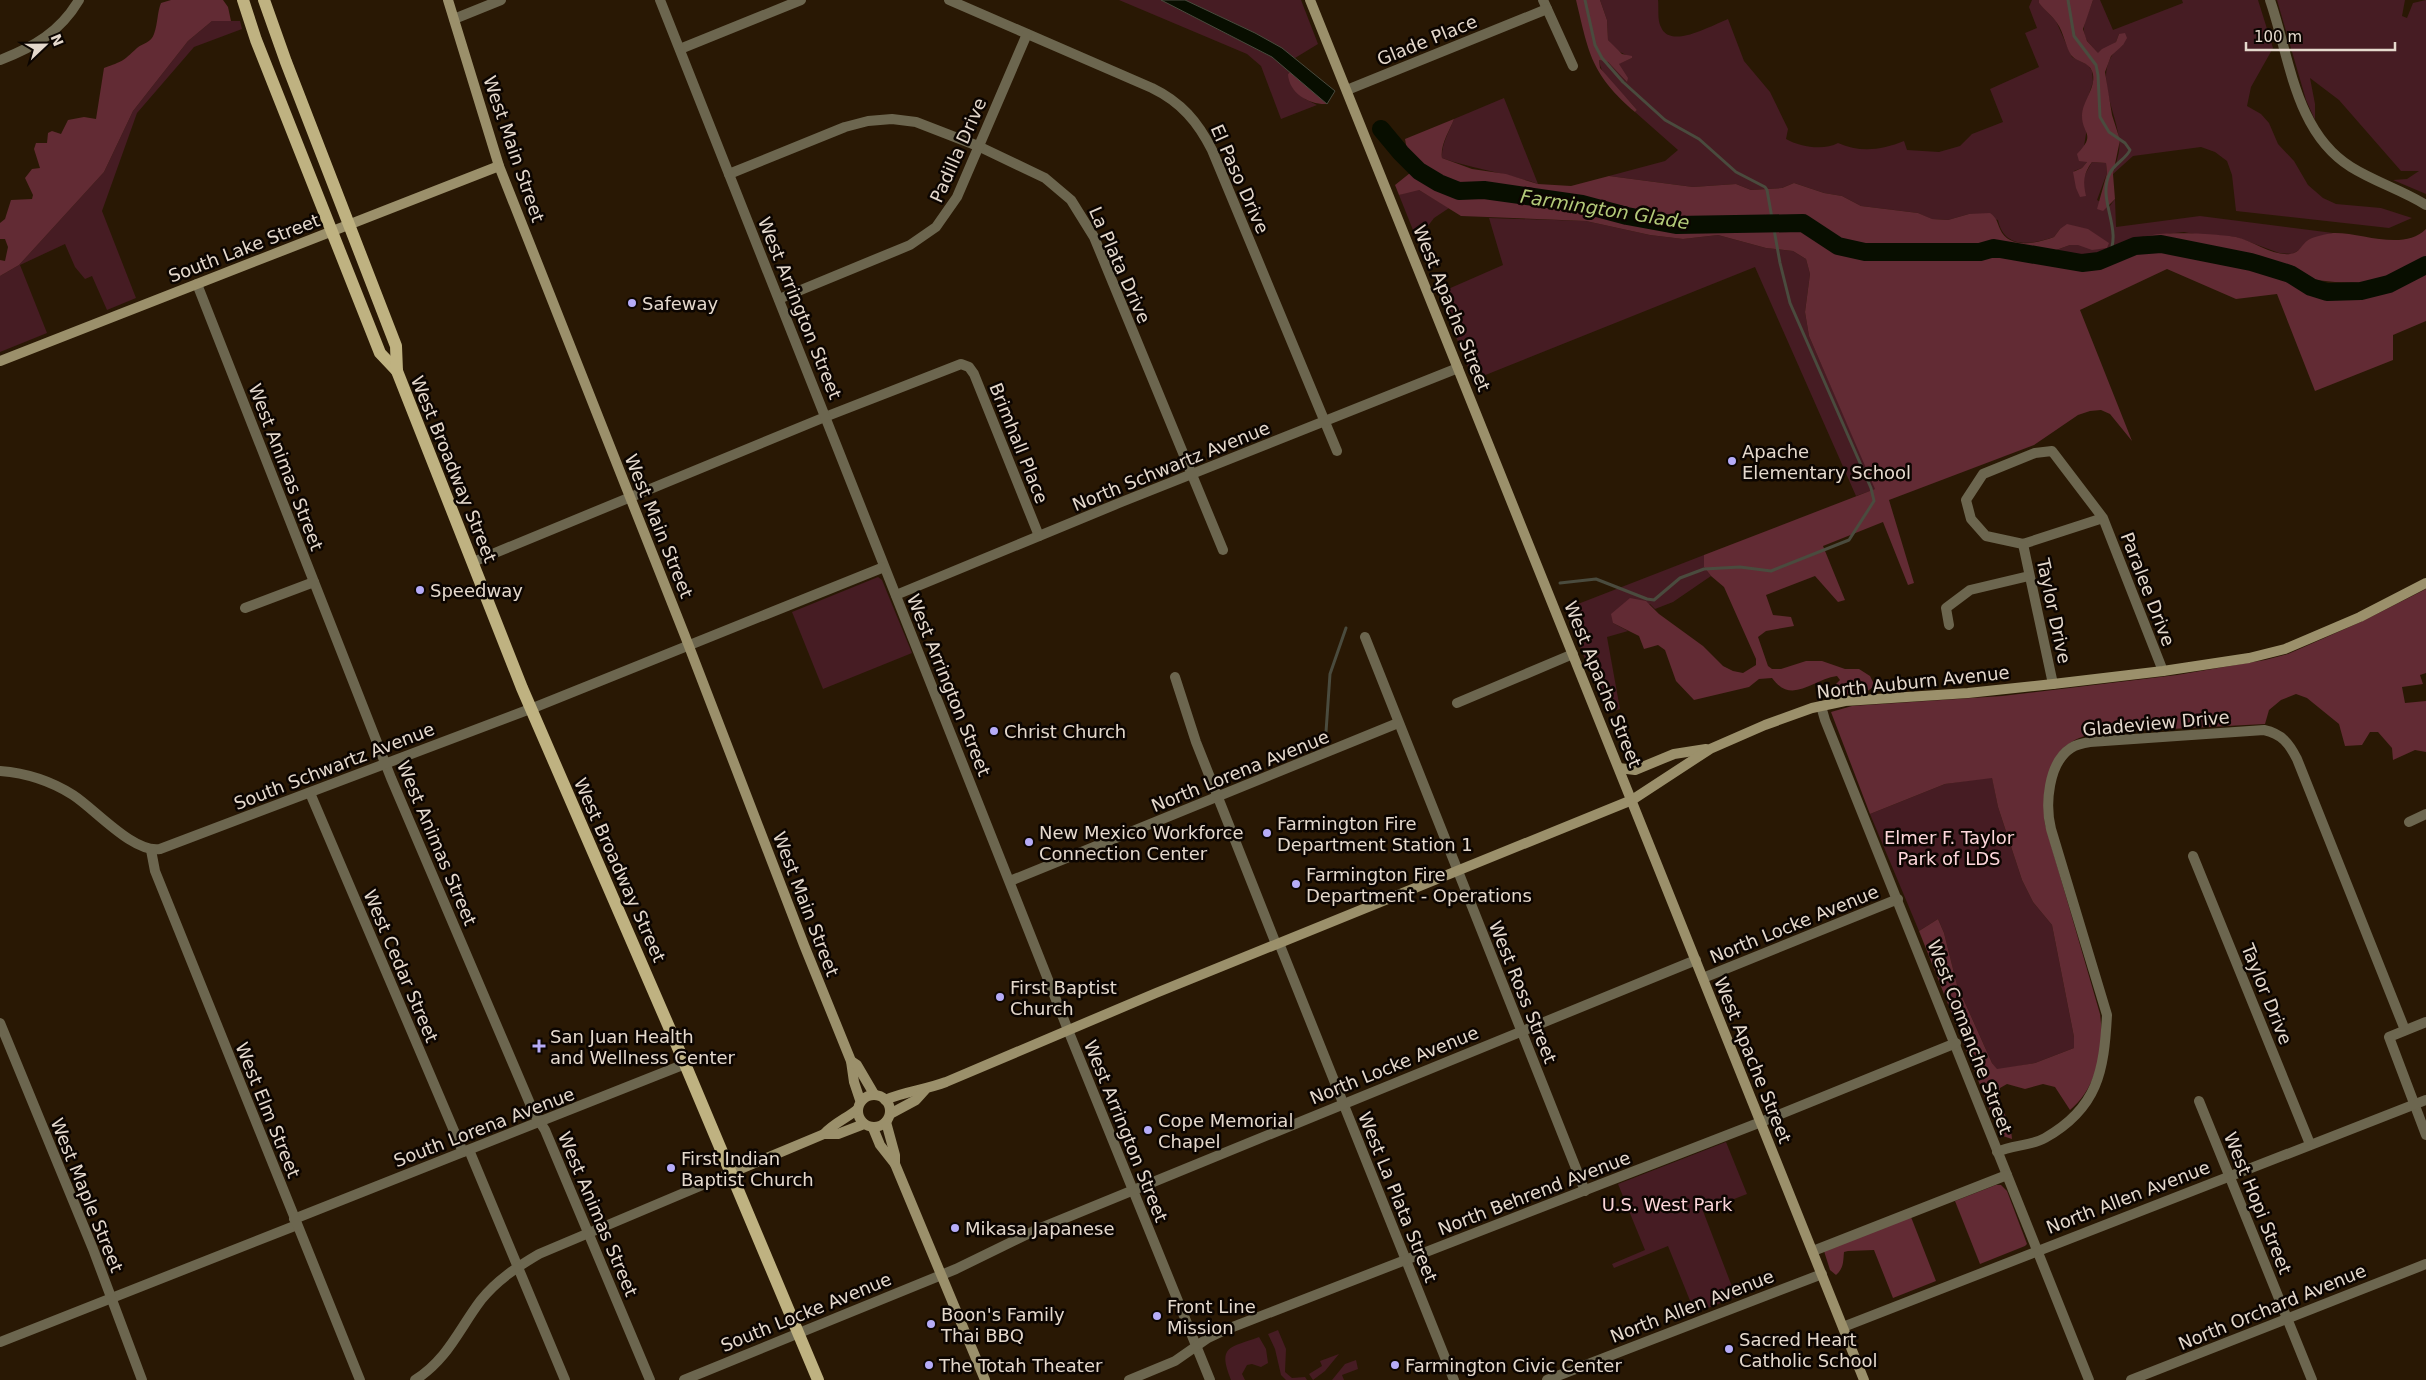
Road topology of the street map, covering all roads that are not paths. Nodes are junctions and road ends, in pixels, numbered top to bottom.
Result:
1 (79, 0) edge
2 (244, 0) edge
3 (264, 0) edge
4 (448, 0) edge
5 (502, 0) edge
6 (660, 0) edge
7 (801, 0) edge
8 (949, 0) edge
9 (1310, 0) edge
10 (2270, 0) edge
11 (1545, 4) edge
12 (454, 19) junction
13 (1027, 34) junction
14 (680, 49) junction
15 (0, 60) edge
16 (1574, 66) dead end
17 (1347, 90) junction
18 (978, 146) junction
19 (499, 166) junction
20 (729, 174) junction
21 (2426, 205) edge
22 (348, 224) junction
23 (333, 231) junction
24 (197, 284) junction
25 (778, 299) junction
26 (0, 361) edge
27 (1458, 368) junction
28 (397, 371) junction
29 (825, 417) junction
30 (1325, 422) junction
31 (1337, 451) dead end
32 (1192, 475) junction
33 (630, 499) junction
34 (2103, 518) junction
35 (1039, 536) junction
36 (2023, 544) junction
37 (1222, 550) dead end
38 (473, 562) junction
39 (884, 567) junction
40 (2029, 576) junction
41 (314, 582) junction
42 (2426, 583) edge
43 (896, 595) junction
44 (246, 608) dead end
45 (1949, 625) dead end
46 (1365, 637) dead end
47 (689, 647) junction
48 (1574, 654) junction
49 (2163, 672) junction
50 (1175, 677) dead end
51 (2054, 684) junction
52 (1457, 703) dead end
53 (1821, 706) junction
54 (531, 708) junction
55 (1398, 723) junction
56 (1710, 749) junction
57 (385, 764) junction
58 (1619, 768) junction
59 (0, 771) edge
60 (310, 793) junction
61 (1218, 798) junction
62 (1632, 800) junction
63 (2426, 814) edge
64 (2408, 822) dead end
65 (151, 850) junction
66 (2193, 856) dead end
67 (1458, 872) junction
68 (1010, 881) junction
69 (1898, 899) junction
70 (1277, 944) junction
71 (1696, 960) junction
72 (1703, 978) junction
73 (2426, 1022) edge
74 (0, 1023) edge
75 (1068, 1030) junction
76 (2404, 1030) junction
77 (1521, 1031) junction
78 (1956, 1043) junction
79 (851, 1060) junction
80 (685, 1064) junction
81 (925, 1090) junction
82 (874, 1094) junction
83 (885, 1100) junction
84 (2426, 1100) edge
85 (2199, 1101) dead end
86 (1343, 1104) junction
87 (859, 1105) junction
88 (2414, 1105) junction
89 (888, 1118) junction
90 (540, 1122) junction
91 (1761, 1122) junction
92 (868, 1126) junction
93 (824, 1134) junction
94 (2426, 1134) edge
95 (2310, 1144) junction
96 (466, 1151) junction
97 (1997, 1152) junction
98 (895, 1164) junction
99 (730, 1173) junction
100 (2007, 1175) junction
101 (2229, 1175) junction
102 (1132, 1190) junction
103 (1585, 1191) junction
104 (295, 1222) junction
105 (589, 1232) junction
106 (2037, 1250) junction
107 (1813, 1251) junction
108 (1406, 1260) junction
109 (2426, 1264) edge
110 (517, 1266) junction
111 (1822, 1274) junction
112 (941, 1275) junction
113 (111, 1298) junction
114 (2288, 1318) junction
115 (1843, 1327) junction
116 (798, 1333) junction
117 (0, 1342) edge
118 (1196, 1347) junction
119 (142, 1380) edge
120 (360, 1380) edge
121 (415, 1380) edge
122 (565, 1380) edge
123 (650, 1380) edge
124 (684, 1380) edge
125 (818, 1380) edge
126 (985, 1380) edge
127 (1128, 1380) edge
128 (1210, 1380) edge
129 (1454, 1380) edge
130 (1547, 1380) edge
131 (1864, 1380) edge
132 (2089, 1380) edge
133 (2131, 1380) edge
134 (2312, 1380) edge

1 - 15 street
2 - 23 main road, West Broadway Street
3 - 22 main road, West Broadway Street
4 - 12 main road, West Main Street
5 - 12 street
6 - 14 street, West Arrington Street
7 - 14 street
8 - 13 street, El Paso Drive
9 - 17 main road, West Apache Street
10 - 21 street
11 - 16 street
11 - 17 street, Glade Place
12 - 19 main road, West Main Street
13 - 18 street, Padilla Drive
13 - 30 street, El Paso Drive
14 - 20 street, West Arrington Street
17 - 27 main road, West Apache Street
18 - 20 street, La Plata Drive
18 - 25 street, Padilla Drive
18 - 32 street, La Plata Drive
19 - 22 main road, South Lake Street
19 - 33 main road, West Main Street
20 - 25 street, West Arrington Street
22 - 23 main road, South Lake Street
22 - 28 main road, West Broadway Street
23 - 24 main road, South Lake Street
23 - 28 main road, West Broadway Street
24 - 26 main road, South Lake Street
24 - 41 street, West Animas Street
25 - 29 street, West Arrington Street
27 - 30 street, North Schwartz Avenue
27 - 48 main road, West Apache Street
28 - 38 main road, West Broadway Street
29 - 33 street
29 - 35 street, Brimhall Place
29 - 39 street, West Arrington Street
30 - 31 street, El Paso Drive
30 - 32 street, North Schwartz Avenue
32 - 35 street, North Schwartz Avenue
32 - 37 street, La Plata Drive
33 - 38 street
33 - 47 main road, West Main Street
34 - 36 street
34 - 36 street, Paralee Drive
34 - 49 street, Paralee Drive
35 - 43 street, North Schwartz Avenue
36 - 40 street, Taylor Drive
38 - 54 main road, West Broadway Street
39 - 43 street, West Arrington Street
39 - 47 street
40 - 45 street
40 - 51 street, Taylor Drive
41 - 44 street
41 - 57 street, West Animas Street
42 - 49 main road, North Auburn Avenue
43 - 68 street, West Arrington Street
46 - 55 street, West Ross Street
47 - 54 street, South Schwartz Avenue
47 - 79 main road, West Main Street
48 - 52 street
48 - 58 main road, West Apache Street
49 - 51 main road, North Auburn Avenue
50 - 61 street, West La Plata Street
51 - 53 main road, North Auburn Avenue
53 - 56 main road, North Auburn Avenue
53 - 69 street, West Comanche Street
54 - 57 street, South Schwartz Avenue
54 - 80 main road, West Broadway Street
55 - 61 street, North Lorena Avenue
55 - 67 street, West Ross Street
56 - 58 main road
56 - 62 main road, North Auburn Avenue
57 - 60 street, South Schwartz Avenue
57 - 90 street, West Animas Street
58 - 62 main road, West Apache Street
59 - 65 street
60 - 65 street, South Schwartz Avenue
60 - 96 street, West Cedar Street
61 - 68 street, North Lorena Avenue
61 - 70 street, West La Plata Street
62 - 67 main road, North Auburn Avenue
62 - 71 main road, West Apache Street
63 - 64 street
65 - 104 street, West Elm Street
66 - 95 street, Taylor Drive
67 - 70 main road, North Auburn Avenue
67 - 77 street, West Ross Street
68 - 75 street, West Arrington Street
69 - 72 street, North Locke Avenue
69 - 78 street, West Comanche Street
70 - 75 main road, North Auburn Avenue
70 - 86 street, West La Plata Street
71 - 72 main road, West Apache Street
71 - 77 street, North Locke Avenue
72 - 91 main road, West Apache Street
73 - 76 street
74 - 113 street, West Maple Street
75 - 81 main road, North Auburn Avenue
75 - 102 street, West Arrington Street
76 - 88 street
76 - 97 street, Gladeview Drive
77 - 86 street, North Locke Avenue
77 - 103 street, West Ross Street
78 - 91 street, North Behrend Avenue
78 - 97 street, West Comanche Street
79 - 82 main road, West Main Street
79 - 87 main road, West Main Street
80 - 90 street, South Lorena Avenue
80 - 99 main road, West Broadway Street
81 - 83 main road, North Auburn Avenue
81 - 89 main road, North Auburn Avenue
82 - 83 main road
82 - 87 main road
83 - 89 main road
84 - 88 street, North Allen Avenue
85 - 101 street, West Hopi Street
86 - 102 street, North Locke Avenue
86 - 108 street, West La Plata Street
87 - 92 main road
87 - 93 main road
88 - 94 street
88 - 95 street, North Allen Avenue
89 - 92 main road
89 - 98 main road
90 - 96 street, South Lorena Avenue
90 - 105 street, West Animas Street
91 - 103 street, North Behrend Avenue
91 - 107 main road, West Apache Street
92 - 93 main road
92 - 98 main road
93 - 99 main road
95 - 101 street, North Allen Avenue
96 - 104 street, South Lorena Avenue
96 - 110 street, West Cedar Street
97 - 100 street, West Comanche Street
98 - 112 main road
99 - 105 street
99 - 116 main road, West Broadway Street
100 - 106 street, West Comanche Street
100 - 107 street
101 - 106 street, North Allen Avenue
101 - 114 street, West Hopi Street
102 - 112 street, North Locke Avenue
102 - 118 street, West Arrington Street
103 - 108 street, North Behrend Avenue
104 - 113 street, South Lorena Avenue
104 - 120 street, West Elm Street
105 - 110 street
105 - 123 street, West Animas Street
106 - 115 street, North Allen Avenue
106 - 132 street, West Comanche Street
107 - 111 main road, West Apache Street
108 - 118 street, North Behrend Avenue
108 - 129 street, West La Plata Street
109 - 114 street, North Orchard Avenue
110 - 121 street
110 - 122 street, West Cedar Street
111 - 115 main road, West Apache Street
111 - 130 street, North Allen Avenue
112 - 116 street, South Locke Avenue
112 - 126 main road
113 - 117 street, South Lorena Avenue
113 - 119 street, West Maple Street
114 - 133 street, North Orchard Avenue
114 - 134 street, West Hopi Street
115 - 131 main road, West Apache Street
116 - 124 street, South Locke Avenue
116 - 125 main road, West Broadway Street
118 - 127 street, North Behrend Avenue
118 - 128 street, West Arrington Street

